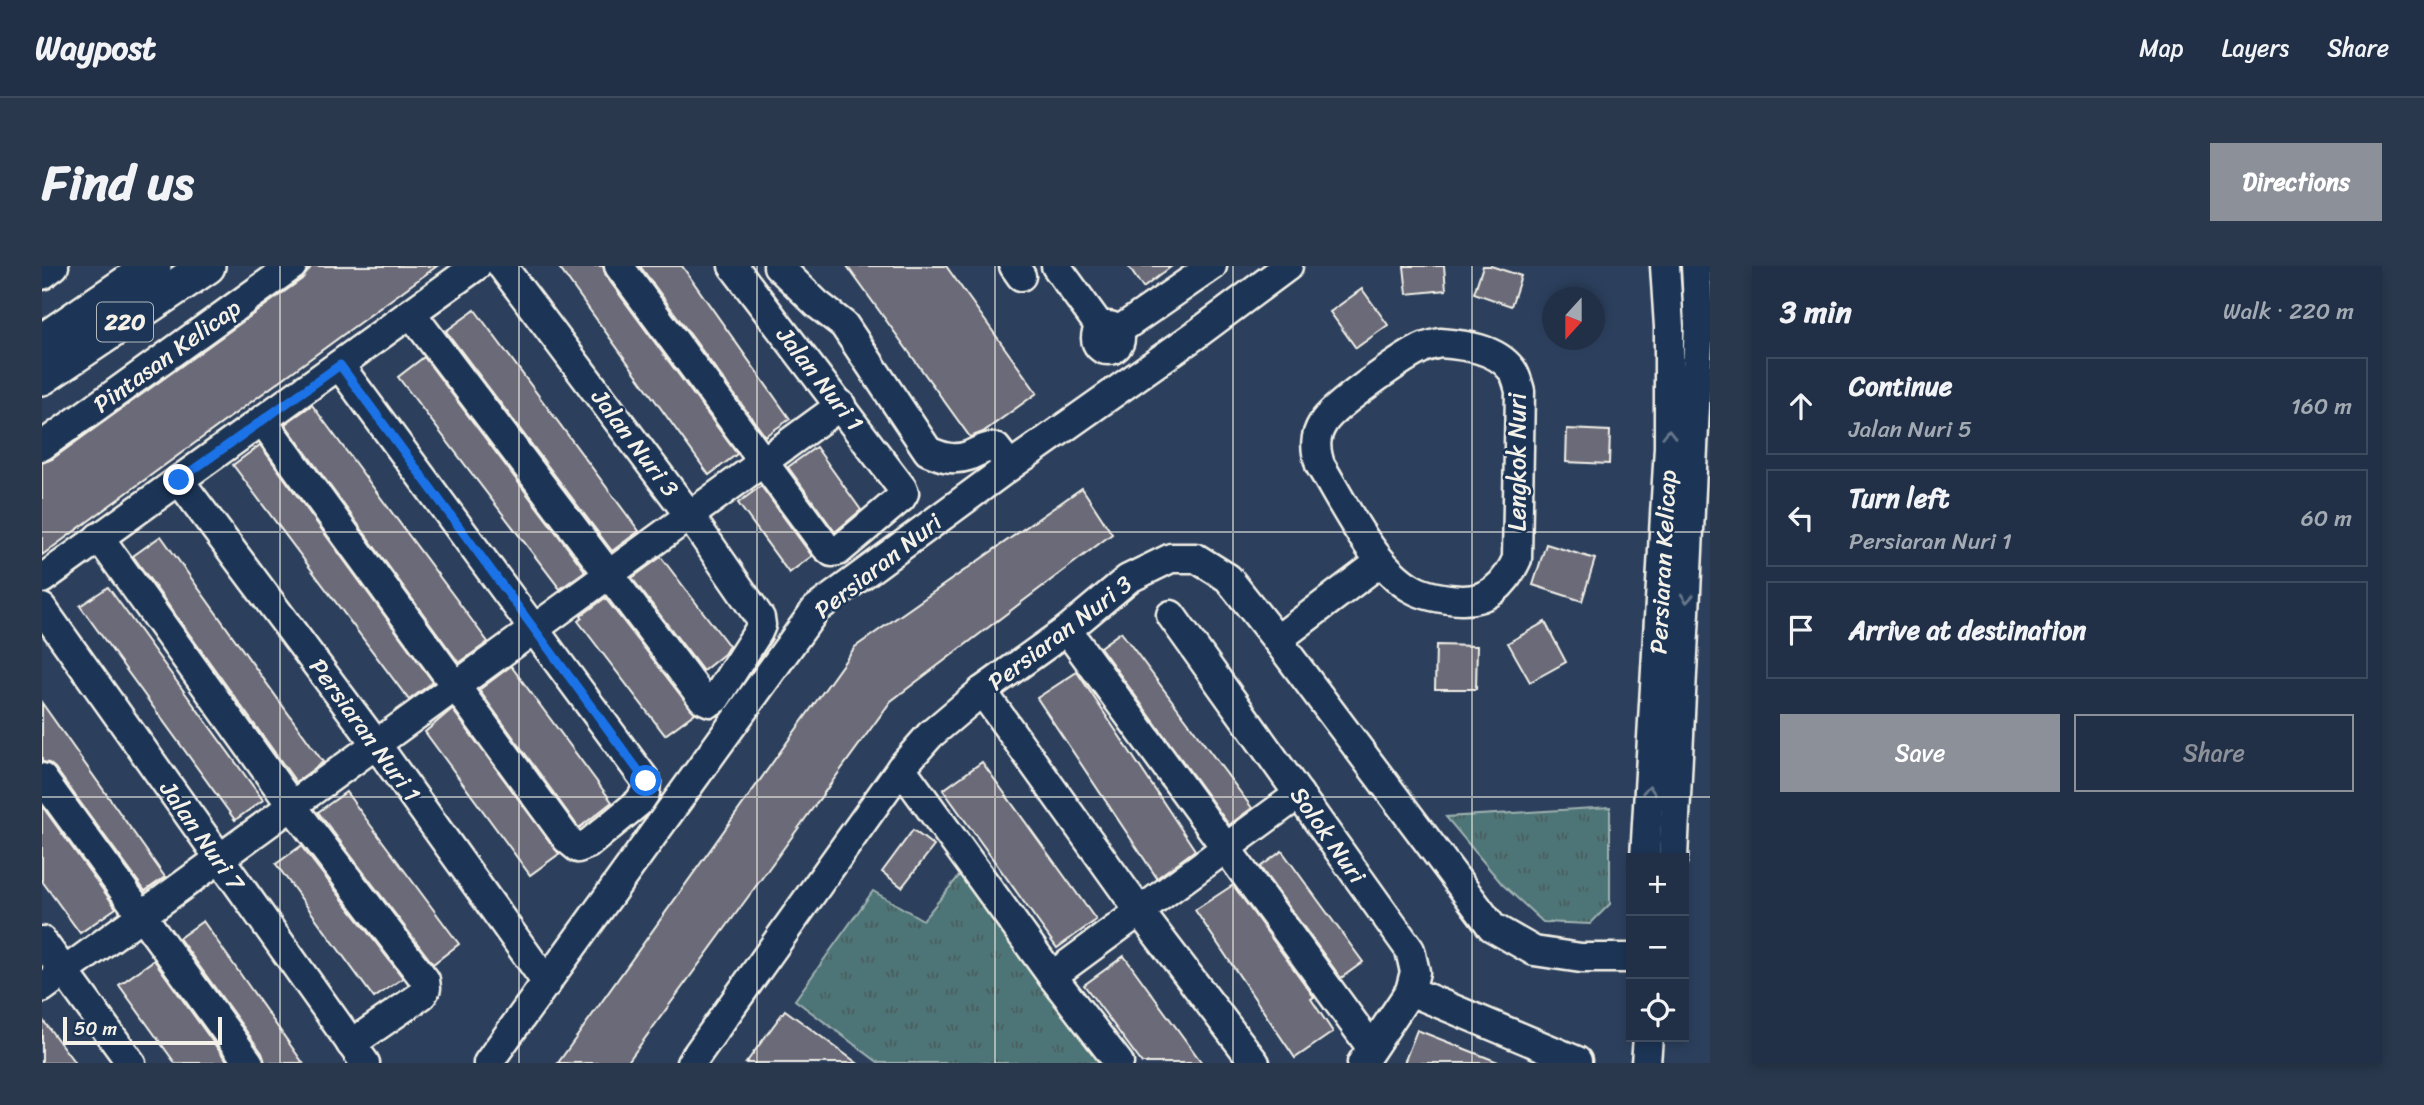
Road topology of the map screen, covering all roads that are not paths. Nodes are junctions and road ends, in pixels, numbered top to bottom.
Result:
1 (54, 266) edge
2 (153, 266) edge
3 (207, 266) edge
4 (292, 266) edge
5 (476, 266) edge
6 (502, 266) edge
7 (619, 266) edge
8 (733, 266) edge
9 (778, 266) edge
10 (1056, 266) edge
11 (1212, 266) edge
12 (1288, 266) edge
13 (1665, 266) edge
14 (1696, 266) edge
15 (42, 275) edge
16 (1165, 300) junction
17 (411, 313) junction
18 (1194, 337) junction
19 (42, 342) edge
20 (340, 365) junction
21 (42, 377) edge
22 (841, 405) junction
23 (262, 420) junction
24 (42, 446) edge
25 (764, 461) junction
26 (1010, 466) junction
27 (179, 480) junction
28 (689, 515) junction
29 (1688, 530) edge
30 (99, 537) junction
31 (1380, 562) junction
32 (610, 573) junction
33 (42, 579) edge
34 (42, 608) edge
35 (1171, 615) dead end
36 (534, 628) junction
37 (1067, 630) junction
38 (1277, 640) junction
39 (456, 686) junction
40 (982, 691) junction
41 (376, 744) junction
42 (901, 768) junction
43 (42, 778) edge
44 (1299, 794) junction
45 (292, 806) junction
46 (1226, 848) junction
47 (1646, 853) edge
48 (1673, 853) edge
49 (219, 859) junction
50 (1139, 912) junction
51 (141, 916) junction
52 (42, 941) edge
53 (1626, 958) edge
54 (65, 972) junction
55 (1052, 976) junction
56 (547, 983) junction
57 (42, 988) edge
58 (1410, 991) junction
59 (1648, 1042) edge
60 (358, 1054) edge
61 (1367, 1055) edge
62 (697, 1061) edge
63 (1577, 1061) dead end
64 (131, 1063) edge
65 (249, 1063) edge
66 (488, 1063) edge
67 (1119, 1063) edge
68 (1255, 1063) edge
69 (1646, 1063) edge

1 - 15 street
2 - 19 main road, 220
3 - 21 main road, 220
4 - 24 street, Pintasan Kelicap
5 - 17 street
6 - 28 street, Jalan Nuri 3
7 - 25 street
8 - 22 street, Jalan Nuri 1
9 - 26 street
10 - 16 street
11 - 16 street
12 - 18 street, Persiaran Nuri
29 -> 13 street, Persiaran Kelicap
14 - 29 street, Persiaran Kelicap
16 - 18 street
17 - 20 street
17 - 32 street
18 - 26 street, Persiaran Nuri
20 - 23 street
20 - 36 street
22 - 25 street
22 - 25 street, Jalan Nuri 1
23 - 27 street
23 - 39 street
25 - 28 street
26 - 56 street, Persiaran Nuri
27 - 30 street
27 - 41 street, Persiaran Nuri 1
28 - 32 street
28 - 32 street, Jalan Nuri 3
47 -> 29 street, Persiaran Kelicap
29 -> 48 street, Persiaran Kelicap
30 - 33 street
30 - 45 street
31 - 31 street, Lengkok Nuri
31 - 38 street
32 - 36 street
34 - 49 street, Jalan Nuri 7
35 - 44 street, Solok Nuri
36 - 39 street
36 - 39 street
37 - 38 street, Persiaran Nuri 3
37 - 40 street, Persiaran Nuri 3
37 - 46 street
38 - 53 street, Persiaran Nuri 3
39 - 41 street
40 - 42 street, Persiaran Nuri 3
40 - 50 street
41 - 45 street
41 - 56 street, Persiaran Nuri 1
42 - 55 street
42 - 62 street, Persiaran Nuri 3
43 - 51 street
44 - 46 street
44 - 58 street, Solok Nuri
45 - 49 street
45 - 60 street
46 - 50 street
46 - 61 street
49 - 51 street
49 - 60 street, Jalan Nuri 7
50 - 55 street
50 - 68 street
51 - 54 street
51 - 65 street
52 - 54 street
54 - 57 street
54 - 64 street
55 - 67 street
56 - 66 street, Persiaran Nuri
58 - 61 street
58 - 63 street
59 - 69 street

